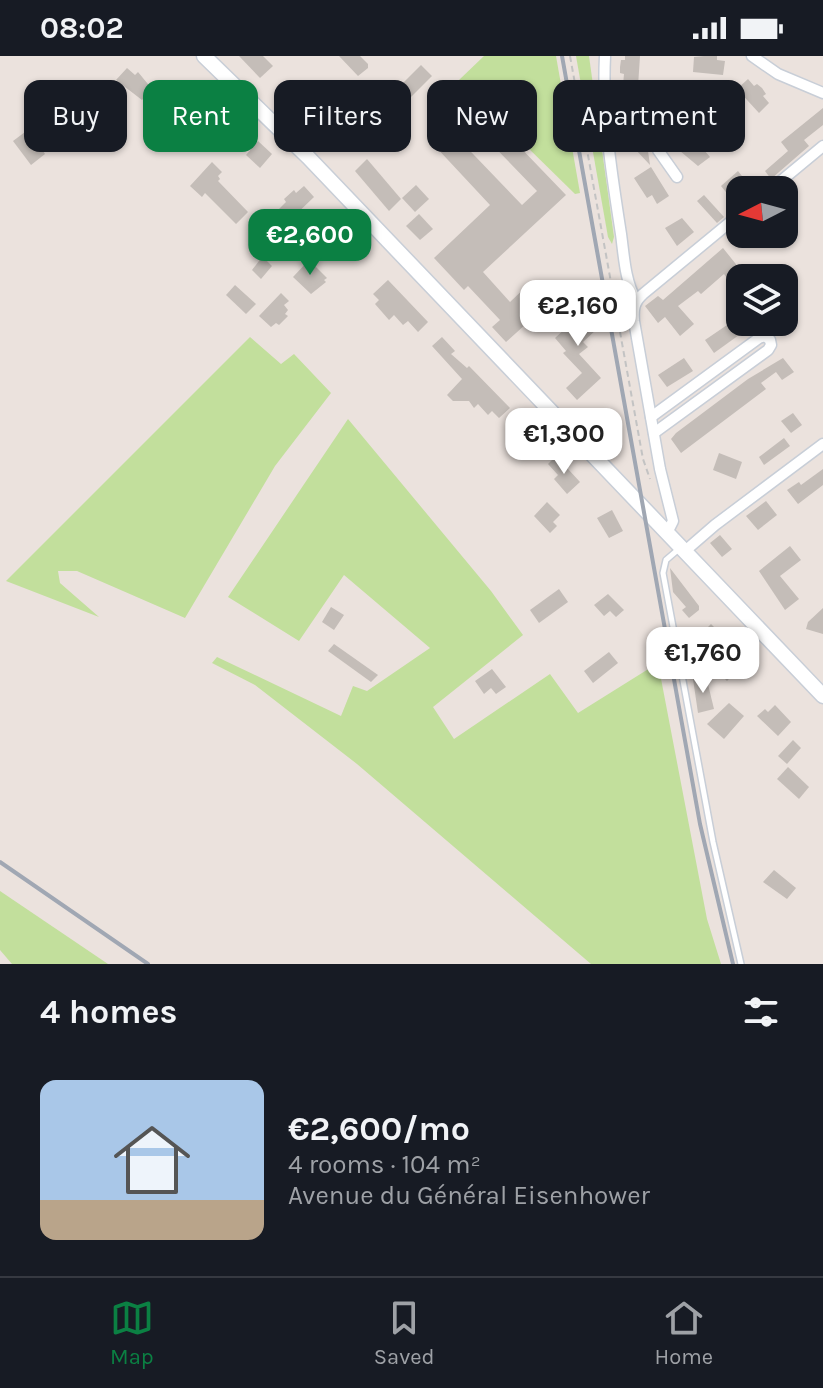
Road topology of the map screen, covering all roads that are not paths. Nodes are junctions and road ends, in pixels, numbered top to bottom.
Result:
1 (204, 56) edge
2 (605, 56) edge
3 (752, 56) edge
4 (605, 80) edge
5 (823, 93) edge
6 (823, 146) edge
7 (611, 152) edge
8 (659, 152) edge
9 (787, 176) edge
10 (677, 177) dead end
11 (726, 226) edge
12 (636, 300) junction
13 (651, 417) junction
14 (654, 433) junction
15 (823, 444) edge
16 (667, 533) junction
17 (683, 549) junction
18 (823, 696) edge
19 (741, 964) edge

1 - 16 main road
2 - 4 street
3 - 5 street
6 - 9 street
7 - 12 street
8 - 10 street
11 - 12 street
12 - 13 street
13 - 14 street
13 - 14 street
14 - 16 street
15 - 17 street
16 - 17 main road
17 - 18 main road
17 - 19 lane

